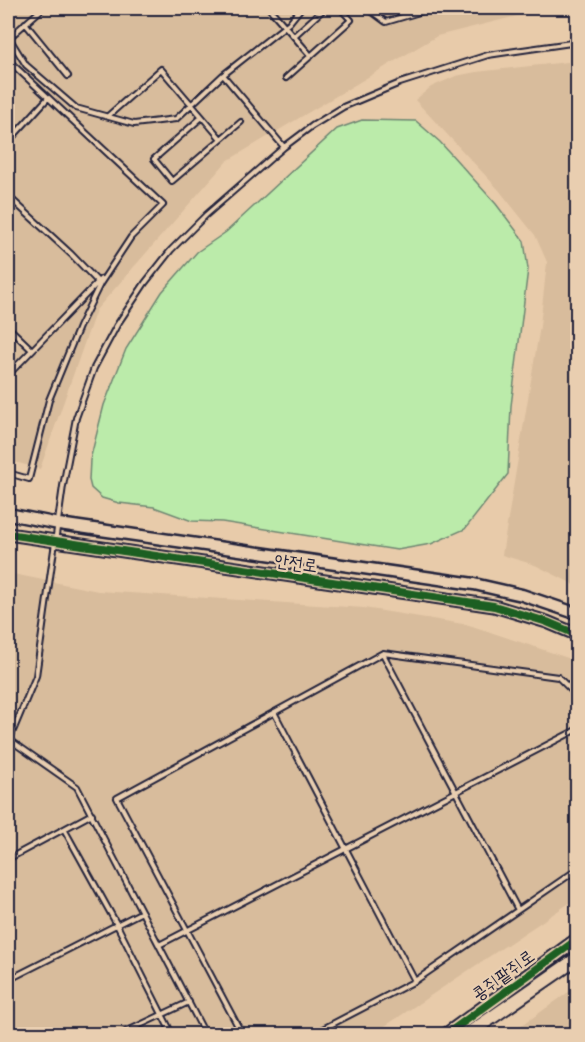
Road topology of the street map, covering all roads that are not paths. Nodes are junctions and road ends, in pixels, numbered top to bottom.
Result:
1 (43, 8) edge
2 (269, 8) edge
3 (301, 8) edge
4 (326, 8) edge
5 (340, 8) edge
6 (367, 8) edge
7 (411, 8) edge
8 (433, 8) edge
9 (415, 14) junction
10 (25, 23) junction
11 (285, 26) junction
12 (294, 36) junction
13 (8, 37) edge
14 (578, 42) edge
15 (311, 56) junction
16 (8, 60) edge
17 (223, 75) junction
18 (68, 76) dead end
19 (286, 78) dead end
20 (48, 98) junction
21 (192, 106) junction
22 (107, 117) junction
23 (202, 117) junction
24 (241, 122) dead end
25 (221, 139) junction
26 (8, 142) edge
27 (284, 147) junction
28 (8, 196) edge
29 (99, 283) junction
30 (8, 327) edge
31 (32, 350) junction
32 (8, 375) edge
33 (8, 473) edge
34 (8, 514) edge
35 (59, 524) junction
36 (8, 534) edge
37 (56, 542) junction
38 (578, 614) edge
39 (578, 635) edge
40 (383, 653) junction
41 (578, 697) edge
42 (274, 712) junction
43 (578, 729) edge
44 (9, 742) edge
45 (456, 792) junction
46 (92, 814) junction
47 (64, 829) junction
48 (345, 848) junction
49 (8, 859) edge
50 (578, 869) edge
51 (518, 910) junction
52 (142, 912) junction
53 (116, 923) junction
54 (188, 930) junction
55 (578, 939) edge
56 (159, 945) junction
57 (578, 958) edge
58 (8, 980) edge
59 (415, 981) junction
60 (189, 1002) junction
61 (162, 1014) junction
62 (121, 1035) edge
63 (172, 1035) edge
64 (205, 1035) edge
65 (242, 1035) edge
66 (313, 1035) edge
67 (447, 1035) edge
68 (468, 1035) edge

1 - 10 lane
2 - 11 lane
3 - 11 lane
4 - 12 lane
5 - 15 lane
6 - 9 lane
7 - 9 lane
8 - 9 lane
10 - 13 lane
10 - 18 lane
11 - 12 lane
11 - 17 lane
12 - 15 lane
13 - 22 lane
14 - 27 lane
15 - 19 lane
16 - 20 lane
17 - 21 lane
17 - 27 lane
20 - 26 lane
20 - 29 lane
21 - 22 lane
21 - 22 lane
21 - 23 lane
23 - 25 lane
23 - 25 lane
24 - 25 lane
27 - 35 lane
28 - 29 lane
29 - 31 lane
29 - 33 lane
30 - 31 lane
31 - 32 lane
34 - 35 street, 안전로
35 - 37 lane
35 - 38 street, 안전로
36 - 37 street, 안전로
37 - 39 street, 안전로
37 - 44 lane
40 - 41 lane
40 - 42 lane
40 - 45 lane
42 - 48 lane
42 - 54 lane
43 - 45 lane
44 - 46 lane
45 - 48 lane
45 - 51 lane
46 - 47 lane
46 - 52 lane
47 - 49 lane
47 - 53 lane
48 - 54 lane
48 - 59 lane
50 - 51 lane
51 - 59 lane
52 - 53 lane
52 - 56 lane
53 - 58 lane
53 - 61 lane
54 - 56 lane
54 - 65 lane
55 - 67 main road, 콩쥐팥쥐로
56 - 60 lane
57 - 68 main road, 콩쥐팥쥐로
59 - 66 lane
60 - 61 lane
60 - 64 lane
61 - 62 lane
61 - 63 lane

